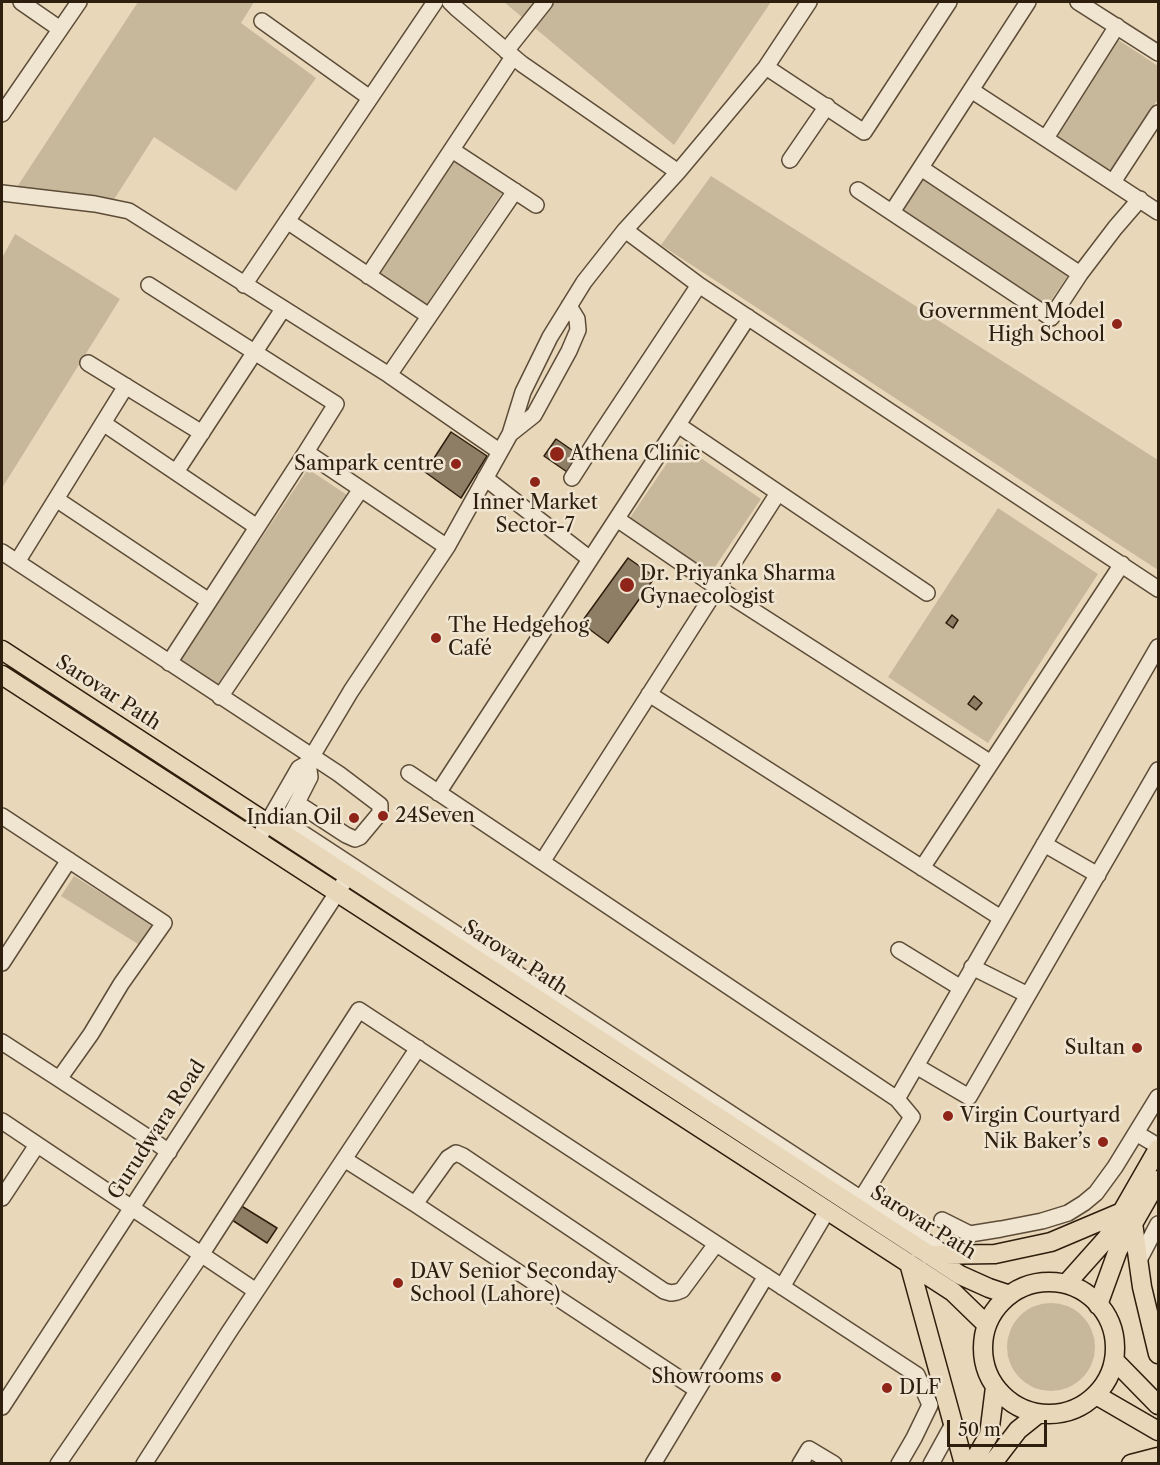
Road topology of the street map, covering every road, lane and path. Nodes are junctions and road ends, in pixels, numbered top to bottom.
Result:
1 (21, 2) edge
2 (79, 2) edge
3 (435, 2) edge
4 (450, 2) edge
5 (545, 2) edge
6 (809, 2) edge
7 (950, 2) edge
8 (1028, 2) edge
9 (1078, 2) edge
10 (262, 21) dead end
11 (1117, 26) junction
12 (60, 28) junction
13 (1158, 53) edge
14 (510, 54) junction
15 (766, 67) junction
16 (971, 90) junction
17 (370, 98) junction
18 (827, 106) junction
19 (2, 111) edge
20 (1158, 113) edge
21 (1046, 138) junction
22 (452, 150) junction
23 (790, 160) dead end
24 (921, 168) junction
25 (678, 172) junction
26 (1113, 182) junction
27 (858, 190) dead end
28 (515, 191) junction
29 (2, 193) edge
30 (1140, 199) junction
31 (536, 205) dead end
32 (892, 212) junction
33 (1158, 212) edge
34 (287, 221) junction
35 (626, 230) junction
36 (1080, 274) junction
37 (368, 276) junction
38 (149, 285) dead end
39 (244, 285) junction
40 (699, 285) junction
41 (569, 306) junction
42 (283, 309) junction
43 (429, 316) junction
44 (748, 317) junction
45 (254, 352) junction
46 (88, 363) dead end
47 (389, 375) junction
48 (126, 386) junction
49 (103, 423) junction
50 (678, 425) junction
51 (202, 432) junction
52 (510, 434) junction
53 (499, 451) junction
54 (306, 452) junction
55 (176, 472) junction
56 (485, 478) junction
57 (572, 478) dead end
58 (361, 489) junction
59 (778, 493) junction
60 (56, 499) junction
61 (616, 519) junction
62 (257, 527) junction
63 (447, 547) junction
64 (2, 552) edge
65 (590, 559) junction
66 (17, 562) junction
67 (1122, 564) junction
68 (718, 588) junction
69 (1158, 589) edge
70 (927, 593) dead end
71 (209, 602) junction
72 (1158, 647) edge
73 (2, 650) edge
74 (169, 663) junction
75 (2, 675) edge
76 (649, 694) junction
77 (220, 697) junction
78 (310, 759) junction
79 (991, 763) junction
80 (1158, 770) edge
81 (409, 773) dead end
82 (438, 793) junction
83 (297, 803) junction
84 (2, 816) edge
85 (279, 826) junction
86 (1044, 844) junction
87 (264, 845) junction
88 (69, 860) junction
89 (542, 862) junction
90 (922, 868) junction
91 (1098, 875) junction
92 (348, 876) junction
93 (337, 892) junction
94 (1001, 918) junction
95 (899, 950) dead end
96 (2, 963) edge
97 (972, 967) junction
98 (961, 988) junction
99 (1028, 995) junction
100 (2, 1041) edge
101 (418, 1048) junction
102 (916, 1066) junction
103 (59, 1079) junction
104 (1158, 1097) edge
105 (897, 1099) junction
106 (2, 1121) edge
107 (1136, 1133) junction
108 (37, 1145) junction
109 (1158, 1148) edge
110 (169, 1152) junction
111 (344, 1160) junction
112 (1158, 1180) edge
113 (2, 1198) edge
114 (861, 1199) junction
115 (415, 1204) junction
116 (131, 1208) junction
117 (827, 1211) junction
118 (874, 1214) junction
119 (1127, 1218) junction
120 (942, 1220) dead end
121 (1158, 1224) edge
122 (716, 1244) junction
123 (201, 1255) junction
124 (938, 1255) junction
125 (1138, 1262) junction
126 (909, 1263) junction
127 (766, 1276) junction
128 (1066, 1284) junction
129 (782, 1287) junction
130 (256, 1291) junction
131 (1010, 1295) junction
132 (1098, 1305) junction
133 (987, 1325) junction
134 (1158, 1354) edge
135 (1114, 1360) junction
136 (995, 1387) junction
137 (697, 1390) junction
138 (1096, 1395) junction
139 (1158, 1405) edge
140 (2, 1407) edge
141 (1038, 1414) junction
142 (953, 1424) junction
143 (1158, 1431) edge
144 (1158, 1457) edge
145 (58, 1464) edge
146 (144, 1464) edge
147 (653, 1464) edge
148 (800, 1464) edge
149 (834, 1464) edge
150 (900, 1464) edge
151 (931, 1464) edge
152 (964, 1464) edge
153 (972, 1464) edge
154 (992, 1464) edge
155 (1131, 1464) edge

1 - 12 street
2 - 12 street
3 - 17 street
4 - 14 street
5 - 14 street
6 - 15 street
7 - 18 street
8 - 16 street
9 - 11 street
10 - 17 street
11 - 13 street
11 - 21 street
12 - 19 street
14 - 22 street
14 - 25 street
15 - 18 street
15 - 25 street
16 - 21 street
16 - 24 street
17 - 34 street
18 - 23 street
20 - 26 street
21 - 26 street
22 - 28 street
22 - 37 street
24 - 32 street
24 - 36 street
25 - 35 street
26 - 30 street
27 - 32 street
28 - 31 street
28 - 43 street
29 - 39 street
30 - 33 street
30 - 36 street
32 - 36 street
34 - 37 street
34 - 39 street
35 - 40 street
35 - 41 street
37 - 43 street
38 - 45 street
39 - 42 street
40 - 44 street
40 - 57 street
41 - 52 street
41 - 52 street
42 - 45 street
42 - 47 street
43 - 47 street
44 - 50 street
44 - 67 street
45 - 51 street
45 - 54 street
46 - 48 street
47 - 53 street
48 - 49 street
48 - 51 street
49 - 55 street
49 - 60 street
50 - 59 street
50 - 61 street
51 - 55 street
52 - 53 street
53 - 56 street
54 - 58 street
54 - 62 street
55 - 62 street
56 - 63 street
56 - 65 street
58 - 63 street
58 - 77 street
59 - 68 street
59 - 70 street
60 - 66 street
60 - 71 street
61 - 65 street
61 - 68 street
62 - 71 street
63 - 78 street
64 - 66 street
65 - 82 street
66 - 74 street
67 - 69 street
67 - 79 street
68 - 76 street
68 - 79 street
71 - 74 street
72 - 86 street
73 - 85 main road, Sarovar Path
74 - 77 street
75 - 87 main road, Sarovar Path
76 - 89 street
76 - 90 street
77 - 78 street
78 - 83 street
78 - 83 street
78 - 85 street
79 - 90 street
80 - 91 street
81 - 82 street
82 - 89 street
83 - 85 street
84 - 88 street
85 - 87 street
85 - 92 main road, Sarovar Path
85 - 114 street
86 - 91 street
86 - 94 street
87 - 93 main road, Sarovar Path
88 - 96 street
88 - 103 street
89 - 105 street
90 - 94 street
91 - 99 street
92 - 93 street, Gurudwara Road
92 - 118 main road, Sarovar Path
93 - 110 street, Gurudwara Road
93 - 117 main road, Sarovar Path
94 - 97 street
95 - 98 street
97 - 98 street
97 - 99 street
98 - 102 street
99 - 102 street
100 - 103 street
101 - 111 street
101 - 122 street
101 - 123 street
102 - 105 street
103 - 110 street
104 - 107 street
105 - 114 street
106 - 108 street
107 - 109 street
107 - 120 street
108 - 113 street
108 - 116 street
109 - 119 main road
110 - 116 street, Gurudwara Road
111 - 115 street
111 - 130 street
112 - 119 main road
114 - 118 street
115 - 122 street
115 - 137 street
116 - 123 street
116 - 140 street, Gurudwara Road
117 - 126 main road, Sarovar Path
117 - 129 street
118 - 124 main road, Sarovar Path
119 - 124 main road
119 - 125 main road
119 - 128 main road
119 - 132 main road
121 - 125 street
122 - 127 street
123 - 130 street
123 - 145 street
124 - 131 main road, Sarovar Path
125 - 134 main road
126 - 133 main road, Sarovar Path
126 - 142 main road
127 - 129 street
127 - 137 street
128 - 131 main road
128 - 132 main road
129 - 150 street
130 - 146 street
131 - 133 main road
132 - 135 main road
133 - 136 main road
135 - 138 main road
135 - 139 main road
136 - 141 main road
136 - 153 main road
137 - 147 street
138 - 141 main road
138 - 143 main road
141 - 154 main road
142 - 151 street
142 - 152 main road
144 - 155 main road
148 - 149 street

